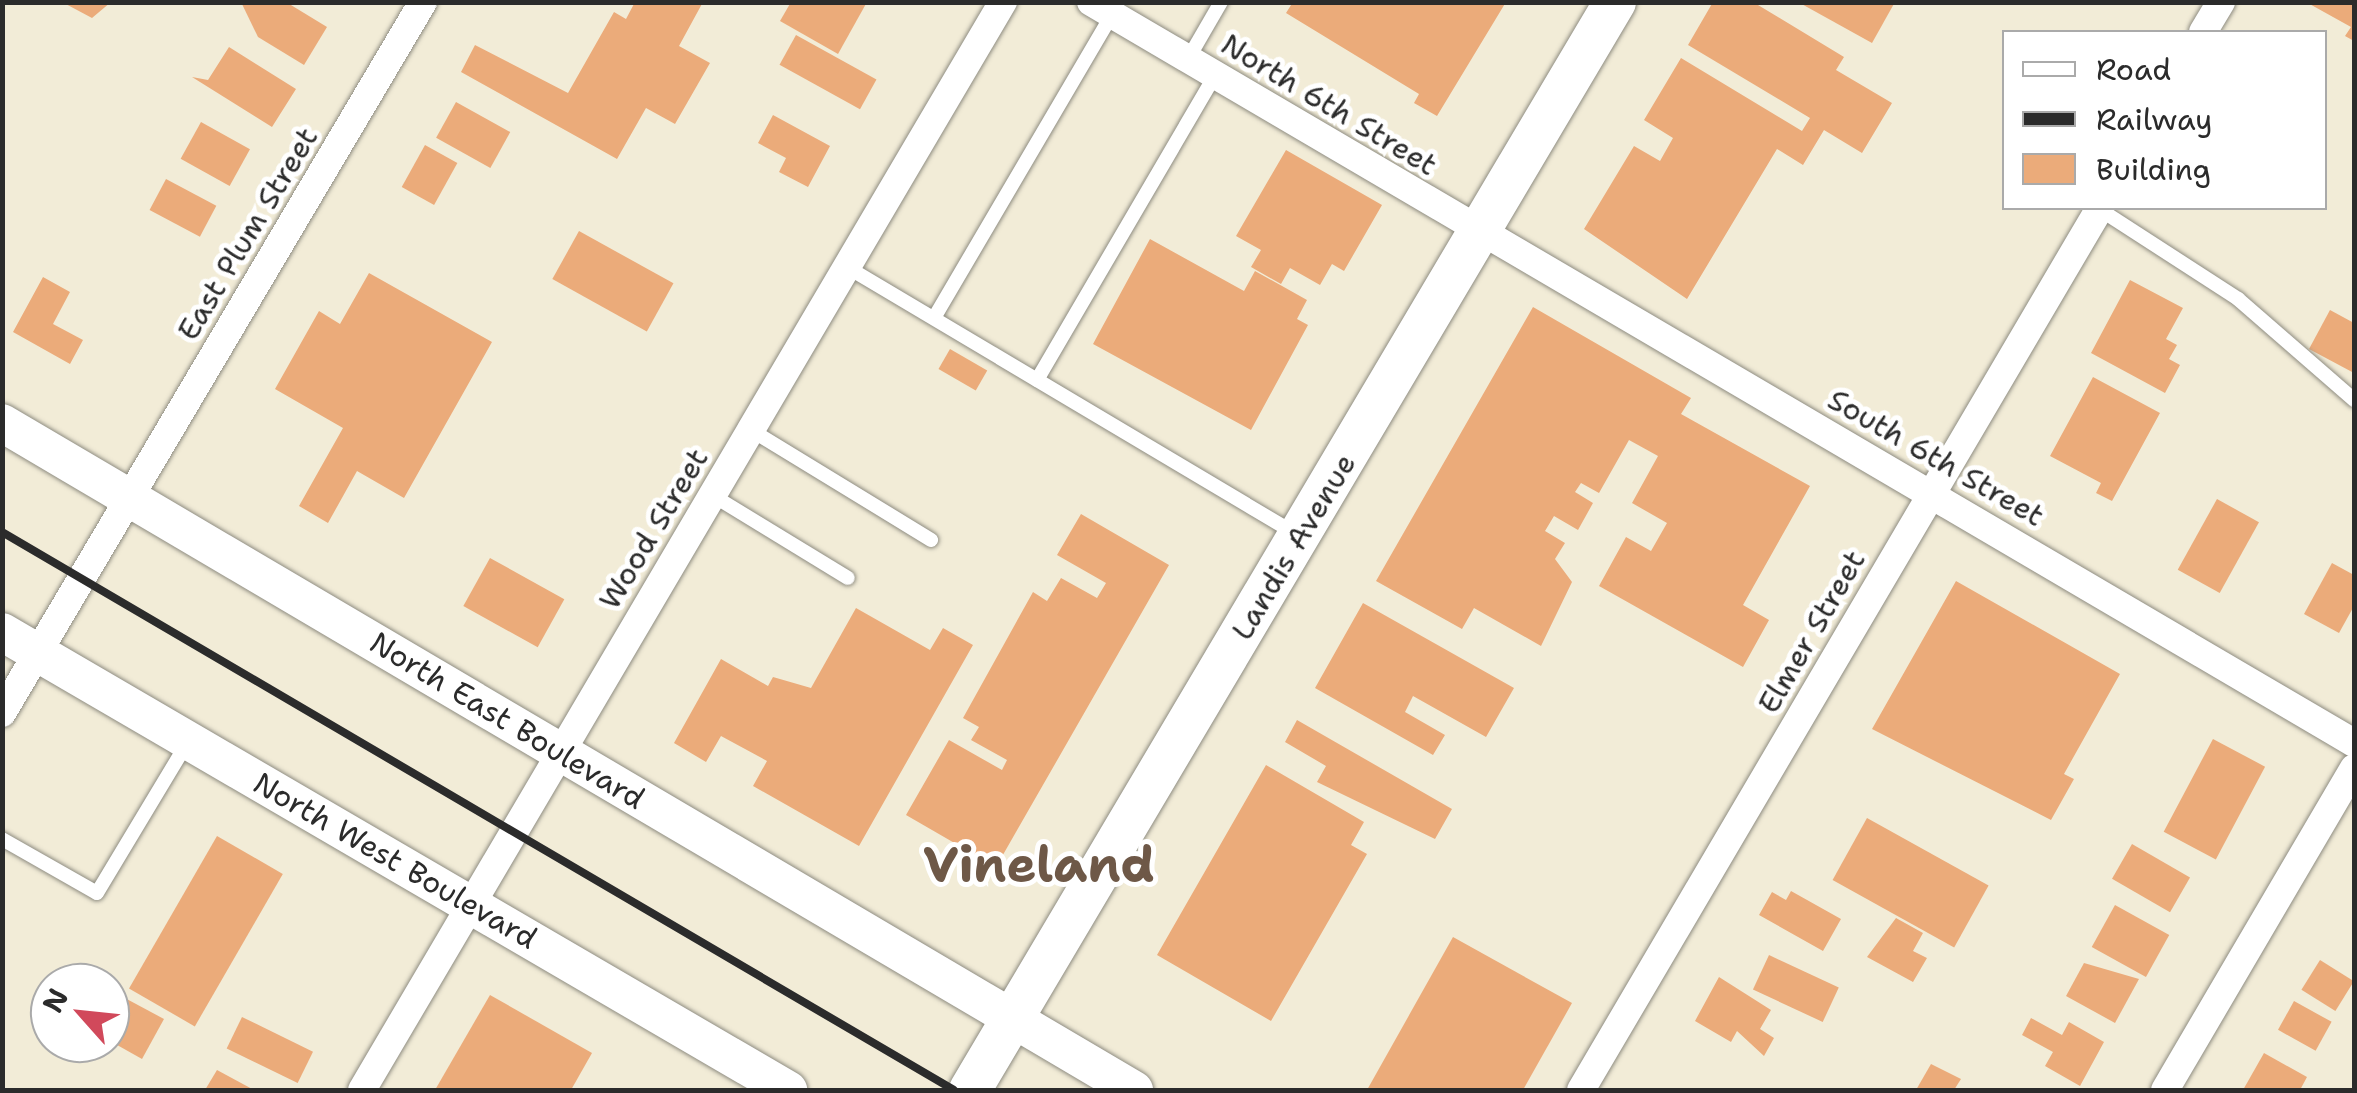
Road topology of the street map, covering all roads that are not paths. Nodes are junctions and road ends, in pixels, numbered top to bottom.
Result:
1 (423, 2) edge
2 (1003, 2) edge
3 (1221, 2) edge
4 (1615, 2) edge
5 (2221, 2) edge
6 (1101, 9) edge
7 (2204, 30) edge
8 (1188, 60) junction
9 (1215, 76) junction
10 (2098, 210) edge
11 (2102, 210) edge
12 (1482, 233) junction
13 (847, 266) junction
14 (934, 318) junction
15 (1037, 380) junction
16 (2354, 400) edge
17 (2, 423) edge
18 (750, 430) junction
19 (1931, 493) junction
20 (712, 494) junction
21 (130, 498) junction
22 (1300, 537) junction
23 (931, 540) dead end
24 (848, 578) dead end
25 (2, 632) edge
26 (38, 653) junction
27 (2, 713) edge
28 (188, 741) junction
29 (2354, 743) edge
30 (560, 752) junction
31 (2354, 768) edge
32 (2, 839) edge
33 (470, 905) junction
34 (1012, 1019) junction
35 (362, 1090) edge
36 (788, 1090) edge
37 (970, 1090) edge
38 (1134, 1090) edge
39 (1581, 1090) edge
40 (2165, 1090) edge

1 - 21 street, East Plum Street
2 - 13 street, Wood Street
3 - 8 lane
4 - 12 main road, Landis Avenue
5 - 7 street
6 - 8 street, North 6th Street
6 - 14 lane
8 - 9 street, North 6th Street
9 - 12 street, North 6th Street
9 - 15 lane
10 - 19 street, Elmer Street
11 - 16 lane
12 - 19 street, South 6th Street
12 - 22 main road, Landis Avenue
13 - 14 lane
13 - 18 street, Wood Street
14 - 15 lane
15 - 22 lane
17 - 21 main road, North East Boulevard
18 - 20 street, Wood Street
18 - 23 lane
19 - 29 street, South 6th Street
19 - 39 street, Elmer Street
20 - 24 lane
20 - 30 street, Wood Street
21 - 26 street, East Plum Street
21 - 30 main road, North East Boulevard
22 - 34 main road, Landis Avenue
25 - 26 main road, North West Boulevard
26 - 27 street, East Plum Street
26 - 28 main road, North West Boulevard
28 - 32 lane
28 - 33 main road, North West Boulevard
30 - 33 street, Wood Street
30 - 34 main road, North East Boulevard
31 - 40 street
33 - 35 street, Wood Street
33 - 36 main road, North West Boulevard
34 - 37 main road, Landis Avenue
34 - 38 main road, North East Boulevard

